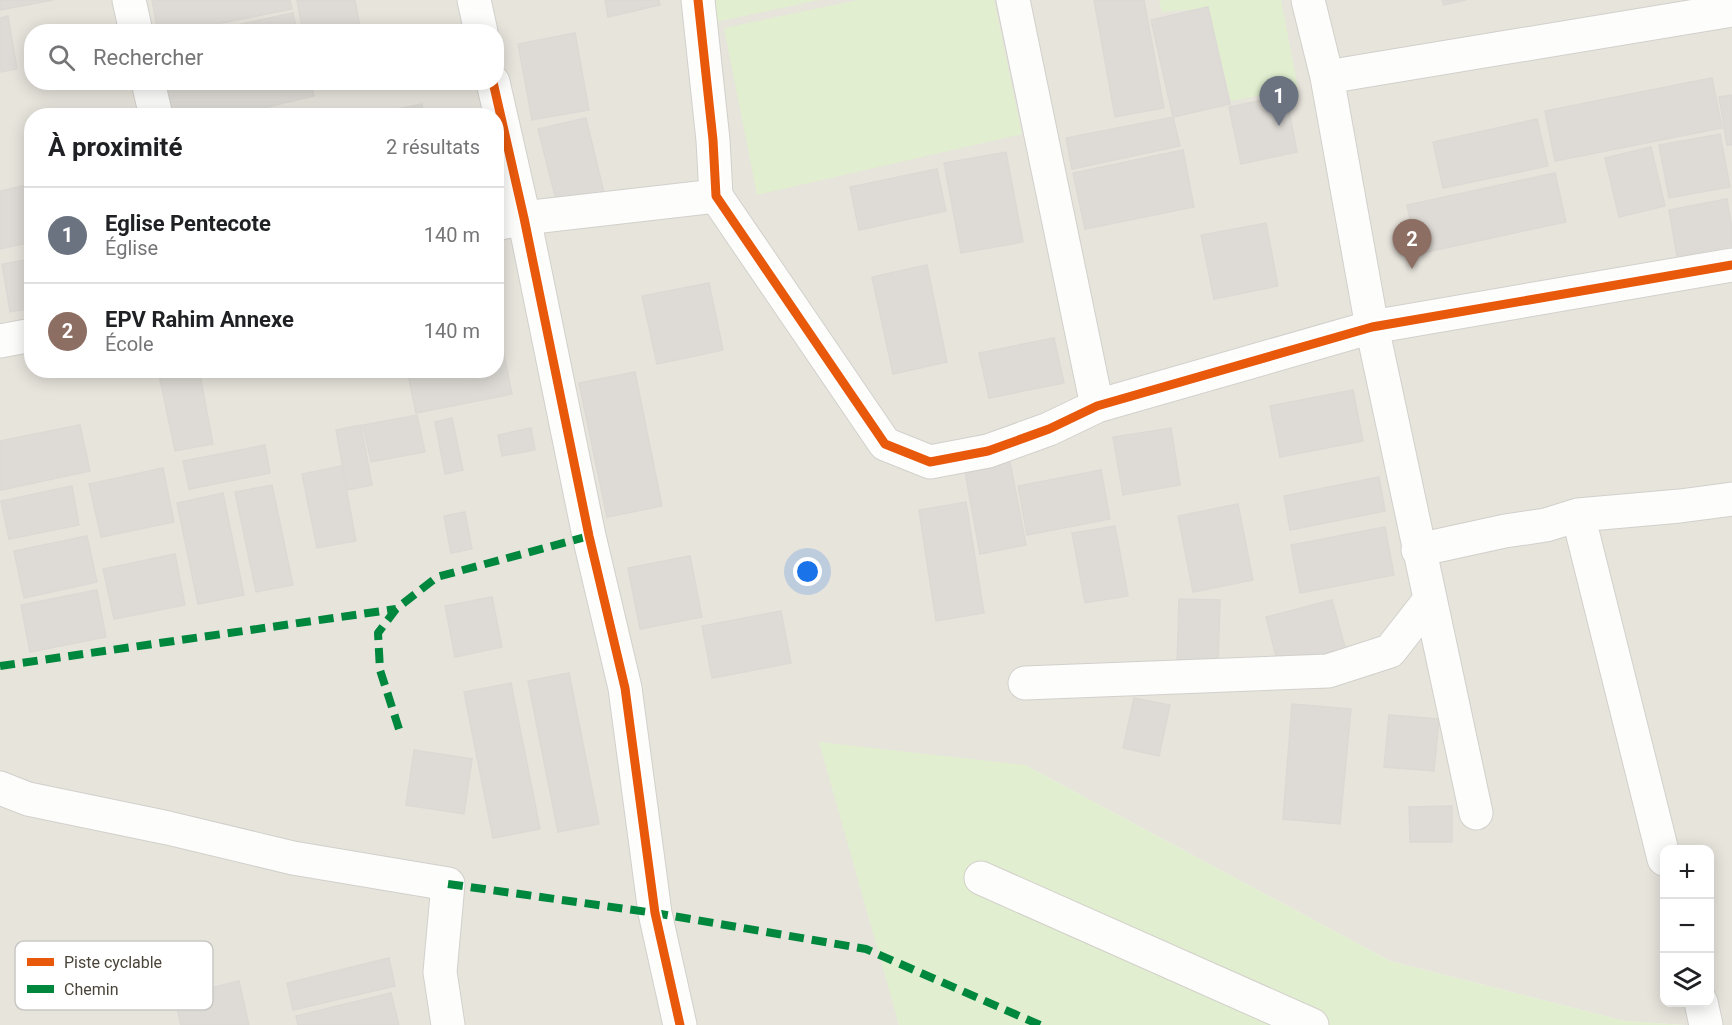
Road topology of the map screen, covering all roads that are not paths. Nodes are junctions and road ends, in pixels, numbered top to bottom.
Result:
1 (129, 0) edge
2 (474, 0) edge
3 (698, 0) edge
4 (1013, 0) edge
5 (1308, 0) edge
6 (1732, 10) edge
7 (134, 24) edge
8 (479, 24) edge
9 (1327, 77) junction
10 (150, 90) edge
11 (494, 90) edge
12 (154, 108) edge
13 (496, 108) edge
14 (504, 172) edge
15 (716, 196) junction
16 (510, 221) edge
17 (1732, 265) edge
18 (1372, 327) junction
19 (24, 337) edge
20 (0, 341) edge
21 (1097, 406) junction
22 (1732, 499) edge
23 (1578, 515) junction
24 (1418, 550) junction
25 (1429, 601) junction
26 (1025, 683) dead end
27 (0, 788) edge
28 (1476, 813) dead end
29 (1661, 845) edge
30 (981, 878) dead end
31 (1702, 1007) edge
32 (448, 1025) edge
33 (680, 1025) edge
34 (1312, 1025) edge
35 (1706, 1025) edge

1 - 7 street
2 - 8 street
3 - 15 street
4 - 21 street
5 - 9 street
6 - 9 street
9 - 18 street
10 - 12 street
11 - 13 street
14 - 16 street
15 - 16 street
15 - 21 street
16 - 33 street
17 - 18 street
18 - 21 street
18 - 24 street
19 - 20 street
22 - 23 street
23 - 24 street
23 - 29 street
24 - 25 street
25 - 26 street
25 - 28 street
27 - 32 street
30 - 34 street
31 - 35 street

